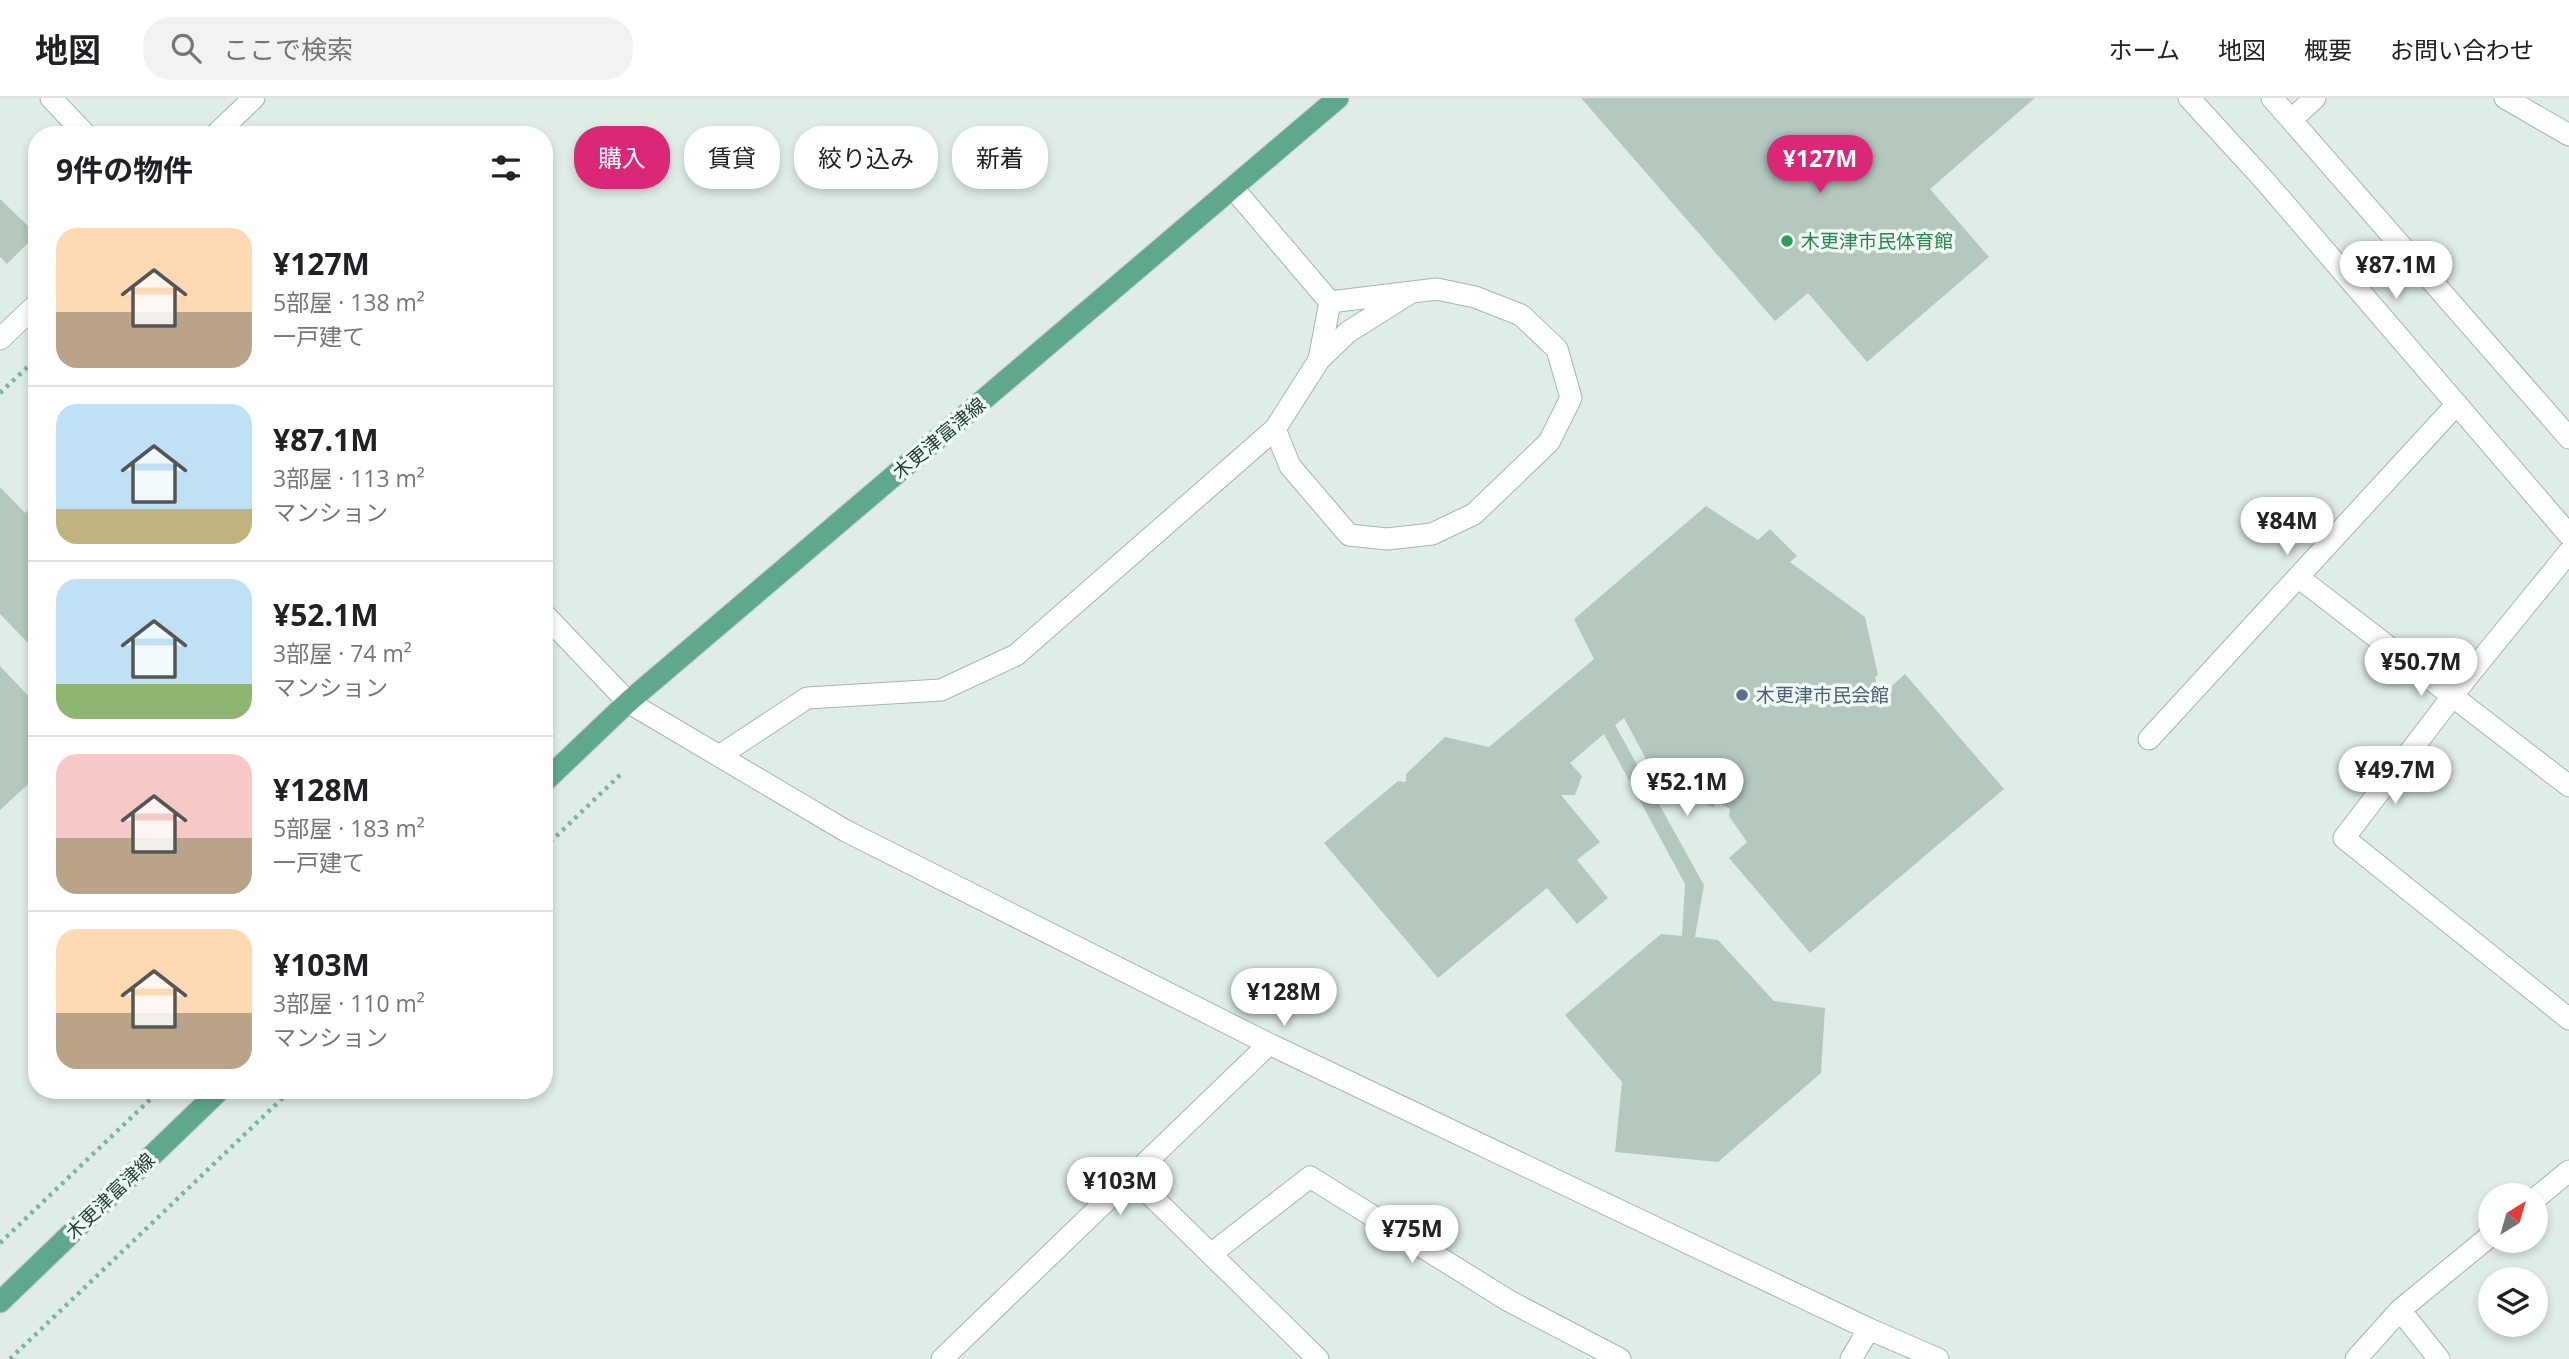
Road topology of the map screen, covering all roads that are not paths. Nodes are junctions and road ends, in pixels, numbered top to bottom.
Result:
1 (51, 98) edge
2 (254, 98) edge
3 (1338, 98) edge
4 (2189, 98) edge
5 (2272, 98) edge
6 (2315, 98) edge
7 (2505, 98) edge
8 (2291, 120) junction
9 (77, 126) edge
10 (224, 126) edge
11 (2569, 135) edge
12 (1233, 188) junction
13 (1413, 291) junction
14 (1330, 302) junction
15 (28, 313) edge
16 (0, 339) edge
17 (1319, 360) junction
18 (2456, 404) junction
19 (1275, 429) junction
20 (2569, 438) edge
21 (2569, 535) edge
22 (2569, 552) edge
23 (2298, 577) junction
24 (553, 623) edge
25 (2453, 696) junction
26 (628, 702) junction
27 (2149, 739) dead end
28 (719, 756) junction
29 (553, 773) edge
30 (2569, 786) edge
31 (2569, 1019) edge
32 (1269, 1044) junction
33 (211, 1099) edge
34 (2569, 1171) edge
35 (1132, 1176) junction
36 (2548, 1188) edge
37 (2478, 1246) edge
38 (1211, 1254) junction
39 (0, 1302) edge
40 (2400, 1310) junction
41 (1869, 1329) junction
42 (952, 1356) edge
43 (1318, 1359) edge
44 (1620, 1359) edge
45 (1851, 1359) edge
46 (1938, 1359) edge
47 (2356, 1359) edge
48 (2439, 1359) edge

1 - 9 street
2 - 10 street
3 - 12 main road, 木更津富津線
4 - 18 street
5 - 8 street
6 - 8 street
7 - 11 street
8 - 20 street
12 - 14 street
12 - 26 main road, 木更津富津線
13 - 14 street
13 - 17 street
13 - 19 street
14 - 17 street
15 - 16 street
17 - 19 street
18 - 21 street
18 - 23 street
19 - 28 street
22 - 25 street
23 - 25 street
23 - 27 street
24 - 26 street
25 - 30 street
25 - 31 street
26 - 28 street
26 - 29 main road, 木更津富津線
28 - 32 street
32 - 35 street
32 - 41 street
33 - 39 main road, 木更津富津線
34 - 36 street
35 - 38 street
35 - 42 street
37 - 40 street
38 - 43 street
38 - 44 street
40 - 47 street
40 - 48 street
41 - 45 street
41 - 46 street

